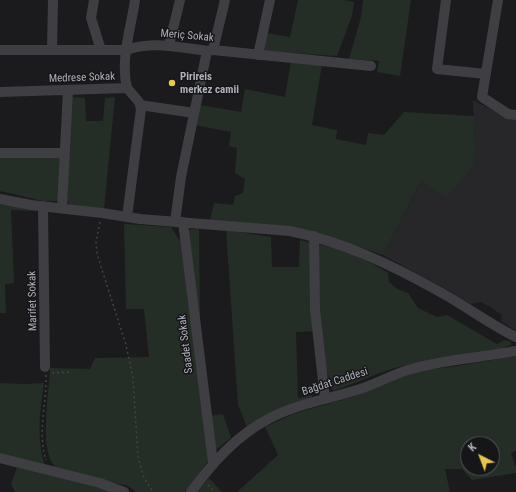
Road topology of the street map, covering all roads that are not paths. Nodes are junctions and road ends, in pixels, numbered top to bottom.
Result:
1 (53, 0) edge
2 (94, 0) edge
3 (135, 0) edge
4 (180, 0) edge
5 (225, 0) edge
6 (270, 0) edge
7 (446, 0) edge
8 (498, 0) edge
9 (170, 45) junction
10 (0, 50) edge
11 (52, 50) junction
12 (101, 50) junction
13 (126, 50) junction
14 (210, 51) junction
15 (258, 55) junction
16 (371, 66) dead end
17 (486, 74) junction
18 (127, 88) junction
19 (68, 90) junction
20 (0, 92) edge
21 (140, 105) junction
22 (194, 113) junction
23 (516, 115) edge
24 (0, 153) edge
25 (65, 154) junction
26 (0, 199) edge
27 (43, 206) junction
28 (62, 208) junction
29 (127, 217) junction
30 (179, 222) junction
31 (314, 236) junction
32 (516, 338) edge
33 (516, 351) edge
34 (45, 367) road end
35 (325, 399) junction
36 (0, 458) edge
37 (213, 463) junction
38 (124, 492) edge
39 (191, 492) edge

1 - 11 street
2 - 12 street
3 - 13 street
4 - 9 street
5 - 14 street, Saadet Sokak
6 - 15 street
7 - 17 street
8 - 17 street
9 - 13 street, Meriç Sokak
9 - 14 street, Meriç Sokak
10 - 11 street, Meriç Sokak
11 - 12 street, Meriç Sokak
12 - 13 street, Meriç Sokak
13 - 18 street
14 - 15 street, Meriç Sokak
14 - 22 street, Saadet Sokak
15 - 16 street, Meriç Sokak
17 - 23 street
18 - 19 street, Medrese Sokak
18 - 21 street, Medrese Sokak
19 - 20 street, Medrese Sokak
19 - 25 street
21 - 22 street
21 - 29 street
22 - 30 street, Saadet Sokak
24 - 25 street
25 - 28 street
26 - 27 street
27 - 28 street
27 - 34 street, Marifet Sokak
28 - 29 street
29 - 30 street
30 - 31 street
30 - 37 street, Saadet Sokak
31 - 32 street
31 - 35 street
33 - 35 street, Bağdat Caddesi
35 - 37 street, Bağdat Caddesi
36 - 38 street
37 - 39 street, Bağdat Caddesi

